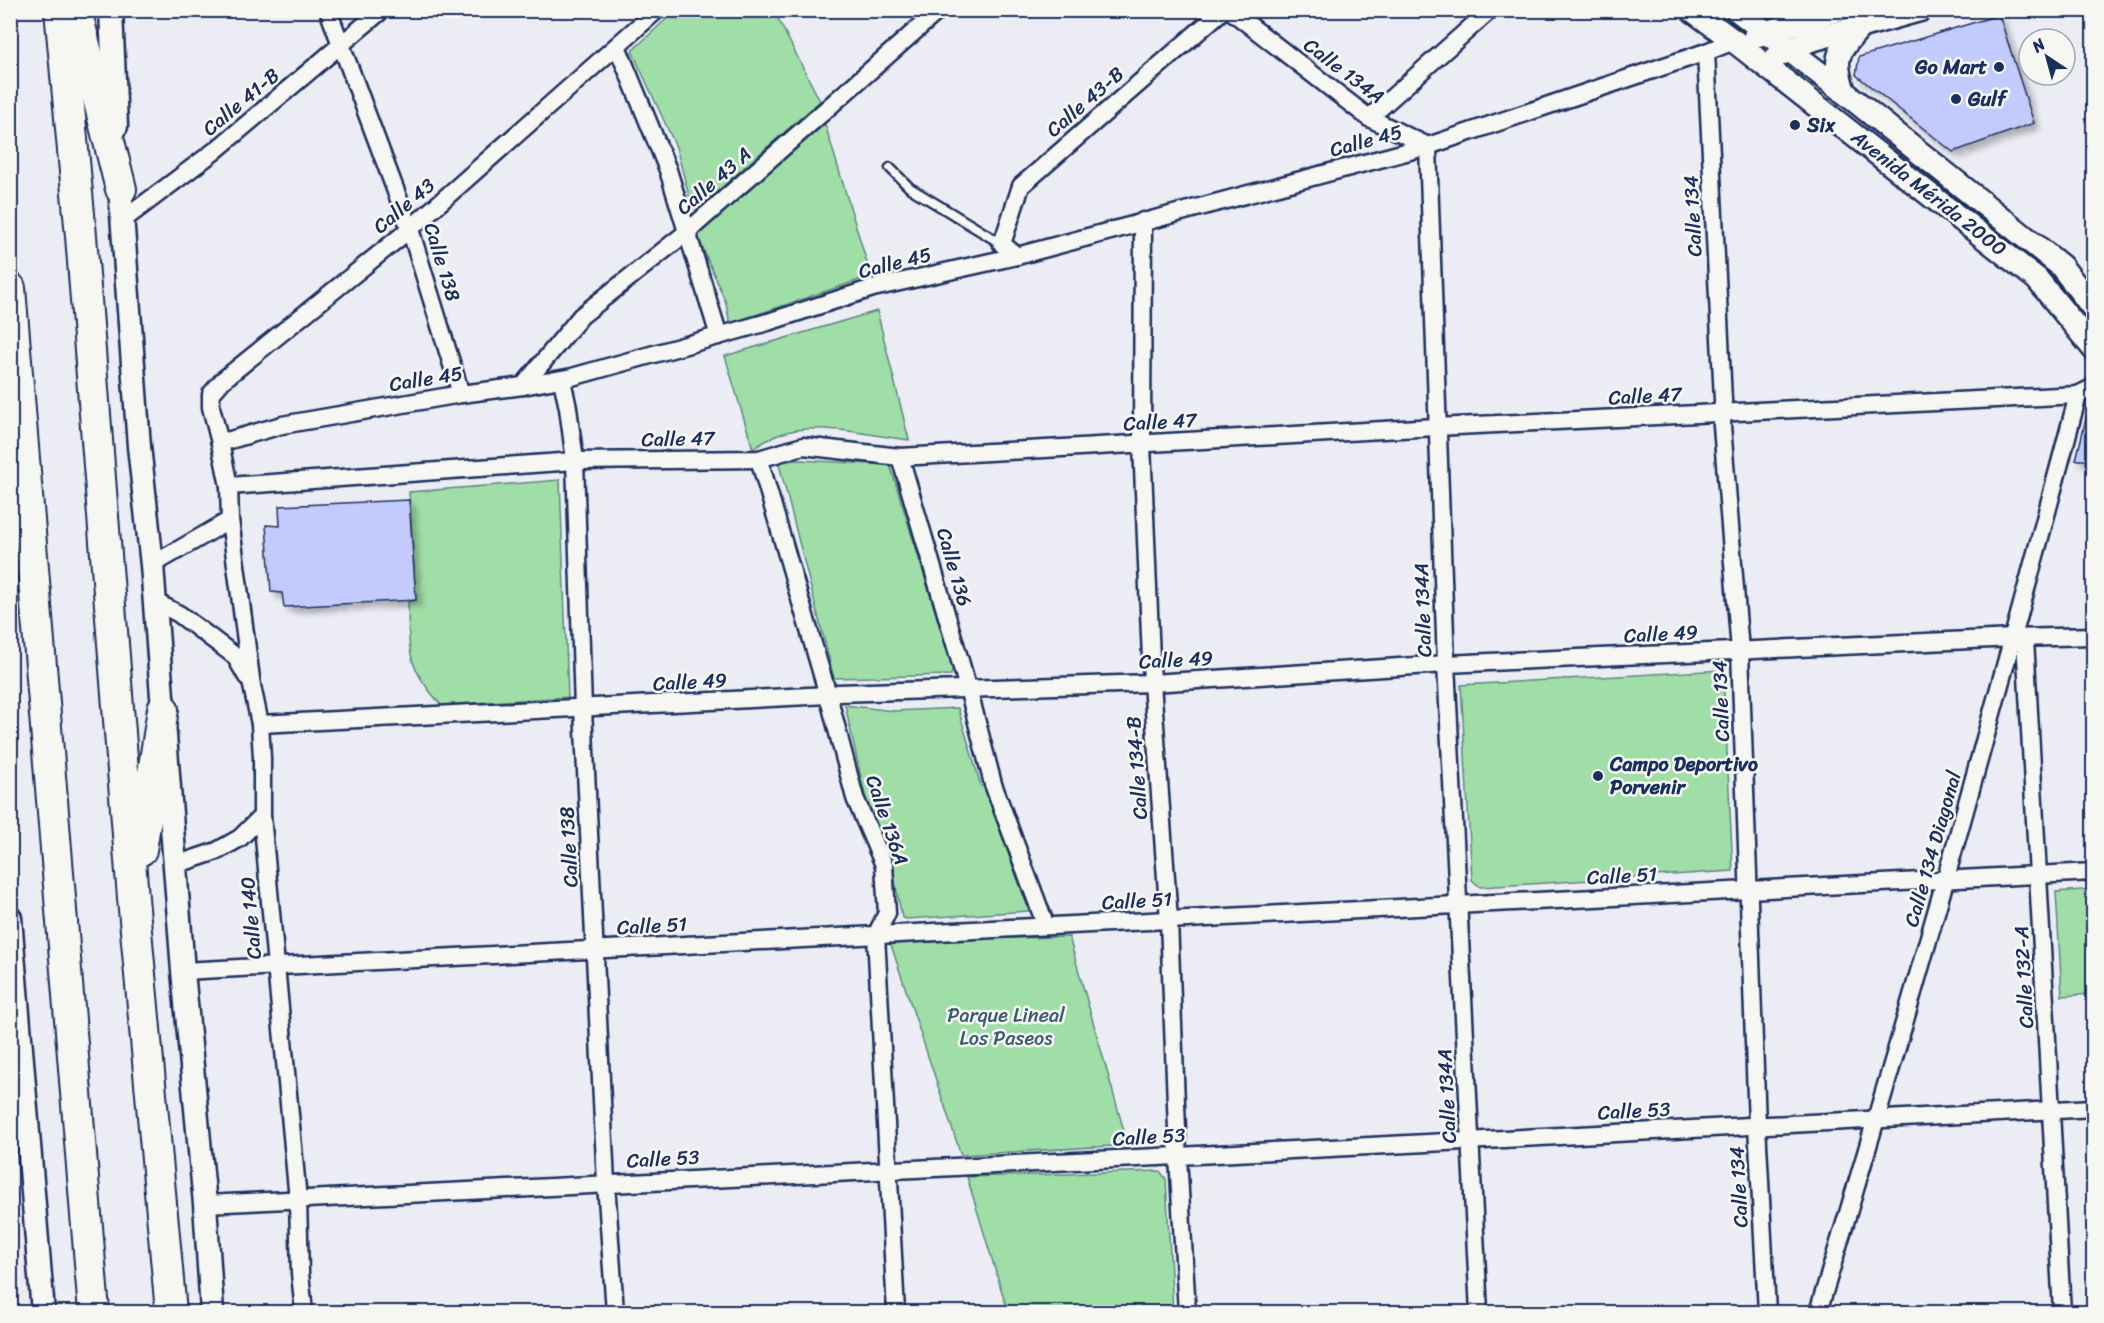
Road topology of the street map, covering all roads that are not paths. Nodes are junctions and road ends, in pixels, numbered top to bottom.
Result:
1 (60, 10) edge
2 (76, 10) edge
3 (111, 10) edge
4 (328, 10) edge
5 (382, 10) edge
6 (657, 10) edge
7 (939, 10) edge
8 (1223, 10) edge
9 (1230, 10) edge
10 (1490, 10) edge
11 (1692, 10) edge
12 (1737, 10) edge
13 (1920, 10) edge
14 (1830, 12) edge
15 (1860, 27) junction
16 (1766, 33) junction
17 (1734, 41) junction
18 (341, 46) junction
19 (617, 46) junction
20 (1789, 50) junction
21 (1706, 52) junction
22 (1763, 64) junction
23 (1844, 92) junction
24 (1369, 117) junction
25 (1428, 146) junction
26 (890, 168) dead end
27 (121, 189) junction
28 (123, 220) junction
29 (1143, 221) junction
30 (410, 229) junction
31 (687, 232) junction
32 (1002, 244) junction
33 (1017, 256) junction
34 (10, 288) edge
35 (2094, 309) edge
36 (719, 336) junction
37 (2094, 349) edge
38 (562, 380) junction
39 (523, 386) junction
40 (2094, 387) edge
41 (461, 394) junction
42 (2078, 395) junction
43 (1723, 413) junction
44 (1436, 427) junction
45 (220, 443) junction
46 (1142, 444) junction
47 (900, 457) junction
48 (759, 459) junction
49 (574, 461) junction
50 (229, 486) junction
51 (230, 520) junction
52 (10, 551) edge
53 (152, 565) junction
54 (154, 601) junction
55 (37, 606) junction
56 (2094, 636) edge
57 (2020, 638) junction
58 (1740, 651) junction
59 (1446, 664) junction
60 (1152, 683) junction
61 (252, 686) junction
62 (968, 688) junction
63 (828, 695) junction
64 (163, 709) junction
65 (583, 709) junction
66 (260, 724) junction
67 (262, 816) junction
68 (175, 865) junction
69 (2094, 872) edge
70 (2040, 875) junction
71 (1946, 880) junction
72 (1748, 890) junction
73 (133, 898) junction
74 (1457, 905) junction
75 (10, 918) edge
76 (1169, 920) junction
77 (1046, 926) junction
78 (876, 935) junction
79 (595, 950) junction
80 (276, 966) junction
81 (183, 970) junction
82 (2094, 1108) edge
83 (2052, 1110) junction
84 (1877, 1119) junction
85 (1757, 1125) junction
86 (1470, 1141) junction
87 (1178, 1156) junction
88 (889, 1170) junction
89 (606, 1183) junction
90 (298, 1200) junction
91 (206, 1204) junction
92 (87, 1228) junction
93 (168, 1274) junction
94 (43, 1312) edge
95 (76, 1312) edge
96 (94, 1312) edge
97 (171, 1312) edge
98 (178, 1312) edge
99 (212, 1312) edge
100 (304, 1312) edge
101 (615, 1312) edge
102 (896, 1312) edge
103 (1187, 1312) edge
104 (1479, 1312) edge
105 (1767, 1312) edge
106 (1818, 1312) edge
107 (2062, 1312) edge

1 - 73 highway
2 - 27 highway
3 - 27 main road
4 - 18 street, Calle 138
5 - 18 street, Calle 41-B
6 - 19 street, Calle 43
7 - 31 street, Calle 43 A
8 - 32 street, Calle 43-B
9 - 24 street, Calle 134A
10 - 24 street
11 - 17 main road, Avenida Mérida 2000
12 - 16 main road, Avenida Mérida 2000
13 - 15 main road
14 - 16 main road
15 - 20 main road
15 - 23 main road
16 - 17 main road
16 - 20 main road, Avenida Mérida 2000
17 - 21 street, Calle 45
17 - 22 main road, Avenida Mérida 2000
18 - 28 street, Calle 41-B
18 - 30 street, Calle 138
19 - 30 street, Calle 43
19 - 31 street
20 - 22 main road
20 - 23 main road, Avenida Mérida 2000
21 - 25 street, Calle 45
21 - 43 street, Calle 134
22 - 37 main road, Avenida Mérida 2000
23 - 35 main road, Avenida Mérida 2000
24 - 25 street, Calle 134A
25 - 29 street, Calle 45
25 - 44 street, Calle 134A
26 - 32 lane
27 - 28 main road
28 - 53 main road
29 - 33 street, Calle 45
29 - 46 street, Calle 134-B
30 - 41 street, Calle 138
30 - 45 street, Calle 43
31 - 36 street
31 - 39 street, Calle 43 A
32 - 33 street
33 - 36 street, Calle 45
34 - 55 highway
36 - 38 street, Calle 45
38 - 39 street, Calle 45
38 - 49 street, Calle 138
39 - 41 street, Calle 45
40 - 42 street, Calle 47
41 - 45 street, Calle 45
42 - 43 street, Calle 47
42 - 57 street, Calle 134 Diagonal
43 - 44 street, Calle 47
43 - 58 street, Calle 134
44 - 46 street, Calle 47
44 - 59 street, Calle 134A
45 - 50 street
46 - 47 street, Calle 47
46 - 60 street, Calle 134-B
47 - 48 street, Calle 47
47 - 62 street, Calle 136
48 - 49 street, Calle 47
48 - 63 street, Calle 136A
49 - 50 street, Calle 47
49 - 65 street, Calle 138
50 - 51 street
51 - 53 street
51 - 61 street, Calle 140
52 - 55 highway
53 - 54 main road
54 - 61 street
54 - 64 main road
55 - 92 highway
56 - 57 street, Calle 49
57 - 58 street, Calle 49
57 - 70 street, Calle 132-A
57 - 71 street, Calle 134 Diagonal
58 - 59 street, Calle 49
58 - 72 street, Calle 134
59 - 60 street, Calle 49
59 - 74 street, Calle 134A
60 - 62 street, Calle 49
60 - 76 street, Calle 134-B
61 - 66 street, Calle 140
62 - 63 street, Calle 49
62 - 77 street, Calle 136
63 - 65 street, Calle 49
63 - 78 street, Calle 136A
64 - 68 main road
64 - 73 highway
65 - 66 street, Calle 49
65 - 79 street, Calle 138
66 - 67 street, Calle 140
67 - 68 street
67 - 80 street, Calle 140
68 - 81 main road
69 - 70 street, Calle 51
70 - 71 street, Calle 51
70 - 83 street, Calle 132-A
71 - 72 street, Calle 51
71 - 84 street, Calle 134 Diagonal
72 - 74 street, Calle 51
72 - 85 street, Calle 134
73 - 93 highway
74 - 76 street, Calle 51
74 - 86 street, Calle 134A
75 - 94 main road
76 - 77 street, Calle 51
76 - 87 street, Calle 134-B
77 - 78 street, Calle 51
78 - 79 street, Calle 51
78 - 88 street, Calle 136A
79 - 80 street, Calle 51
79 - 89 street, Calle 138
80 - 81 street, Calle 51
80 - 90 street, Calle 140
81 - 91 main road
82 - 83 street, Calle 53
83 - 84 street, Calle 53
83 - 107 street, Calle 132-A
84 - 85 street, Calle 53
84 - 106 street, Calle 134 Diagonal
85 - 86 street, Calle 53
85 - 105 street, Calle 134
86 - 87 street, Calle 53
86 - 104 street, Calle 134A
87 - 88 street, Calle 53
87 - 103 street, Calle 134-B
88 - 89 street, Calle 53
88 - 102 street, Calle 136A
89 - 90 street, Calle 53
89 - 101 street, Calle 138
90 - 91 street, Calle 53
90 - 100 street, Calle 140
91 - 99 main road
92 - 95 highway
92 - 96 highway
93 - 97 highway
93 - 98 highway

